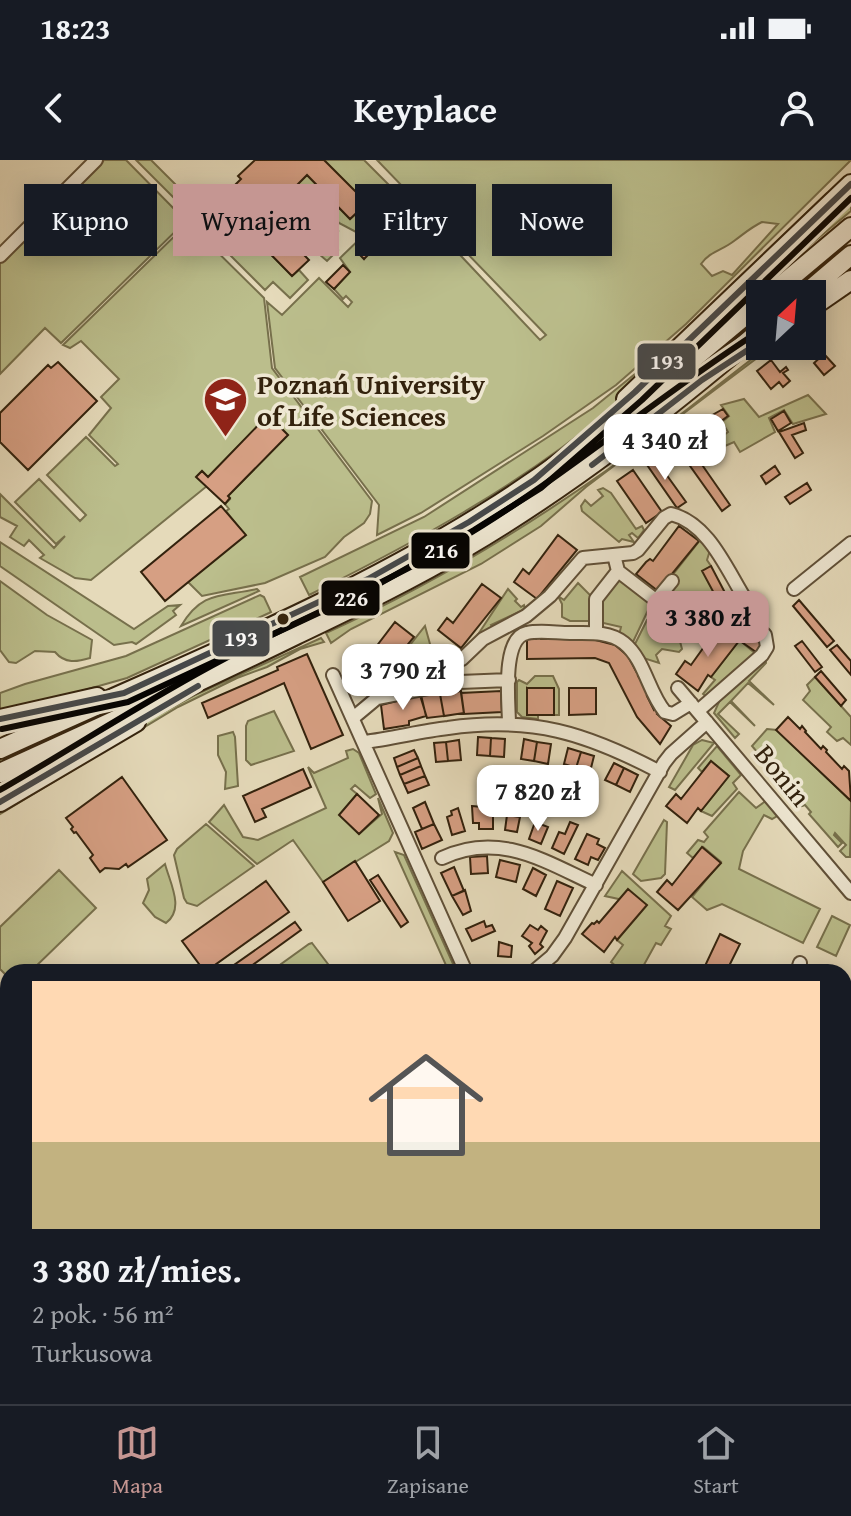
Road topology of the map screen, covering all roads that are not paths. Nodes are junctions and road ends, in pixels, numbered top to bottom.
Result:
1 (96, 160) edge
2 (851, 184) edge
3 (851, 227) edge
4 (851, 255) edge
5 (0, 256) edge
6 (788, 280) edge
7 (822, 280) edge
8 (851, 280) edge
9 (826, 297) edge
10 (746, 315) edge
11 (746, 343) edge
12 (746, 351) edge
13 (702, 380) junction
14 (534, 480) junction
15 (851, 543) edge
16 (614, 555) junction
17 (618, 571) junction
18 (672, 581) dead end
19 (794, 589) dead end
20 (744, 597) dead end
21 (741, 611) dead end
22 (596, 633) junction
23 (228, 668) junction
24 (333, 675) dead end
25 (509, 680) junction
26 (678, 688) dead end
27 (124, 693) junction
28 (377, 698) junction
29 (694, 707) junction
30 (353, 718) junction
31 (0, 719) edge
32 (707, 722) junction
33 (509, 724) junction
34 (363, 742) junction
35 (0, 749) edge
36 (660, 772) junction
37 (0, 773) edge
38 (0, 802) edge
39 (442, 858) dead end
40 (596, 885) junction
41 (851, 893) edge
42 (462, 964) edge
43 (541, 964) edge

1 - 5 street
2 - 14 main road
3 - 6 main road
4 - 7 main road
8 - 9 main road
10 - 14 main road
11 - 13 main road
12 - 13 main road
13 - 23 main road
14 - 27 main road
15 - 19 street
16 - 17 street
16 - 20 street
16 - 28 street
17 - 18 street
17 - 22 street
21 - 29 street
22 - 25 street
22 - 29 street
23 - 37 main road
23 - 38 main road
24 - 30 street
25 - 28 street
25 - 33 street
26 - 29 street, Bonin
27 - 31 main road
27 - 35 main road
28 - 30 street
29 - 32 street, Bonin
30 - 34 street
32 - 36 street
32 - 41 street, Bonin
33 - 34 street
33 - 36 street
34 - 42 street
36 - 40 street
39 - 40 street
40 - 43 street

